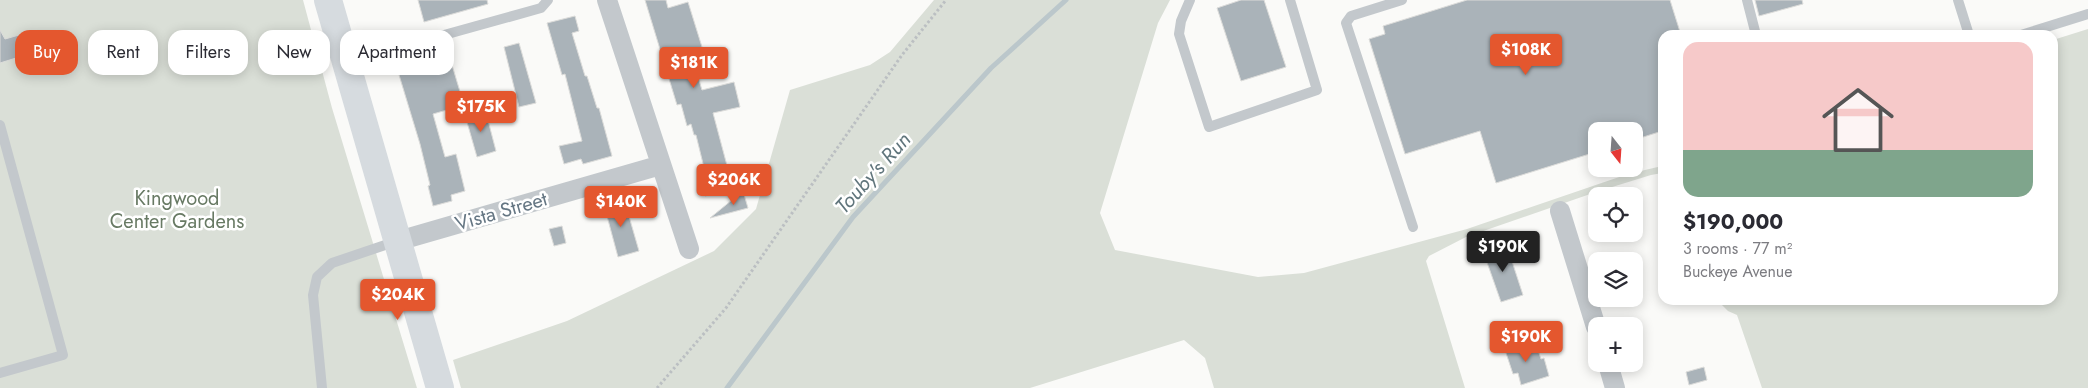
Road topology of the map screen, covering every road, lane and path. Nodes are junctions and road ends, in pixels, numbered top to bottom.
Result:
1 (328, 0) edge
2 (548, 0) edge
3 (607, 0) edge
4 (946, 0) edge
5 (1190, 0) edge
6 (1290, 0) edge
7 (1402, 0) edge
8 (1747, 0) edge
9 (1958, 0) edge
10 (1384, 3) edge
11 (2088, 14) edge
12 (1755, 30) edge
13 (1967, 30) edge
14 (2037, 30) edge
15 (454, 32) edge
16 (340, 41) edge
17 (350, 75) edge
18 (0, 125) edge
19 (661, 165) junction
20 (1560, 211) dead end
21 (1413, 227) dead end
22 (398, 241) junction
23 (689, 249) dead end
24 (1593, 317) edge
25 (1610, 372) edge
26 (0, 374) edge
27 (322, 388) edge
28 (440, 388) edge
29 (657, 388) edge
30 (1615, 388) edge

1 - 16 main road
2 - 15 lane
3 - 19 street
4 - 29 path
5 - 6 lane
7 - 10 lane
8 - 12 lane
9 - 13 lane
10 - 21 lane
11 - 14 lane
17 - 22 main road
18 - 26 lane
19 - 22 street, Vista Street
19 - 23 street
20 - 24 street
22 - 27 lane
22 - 28 main road
25 - 30 street

